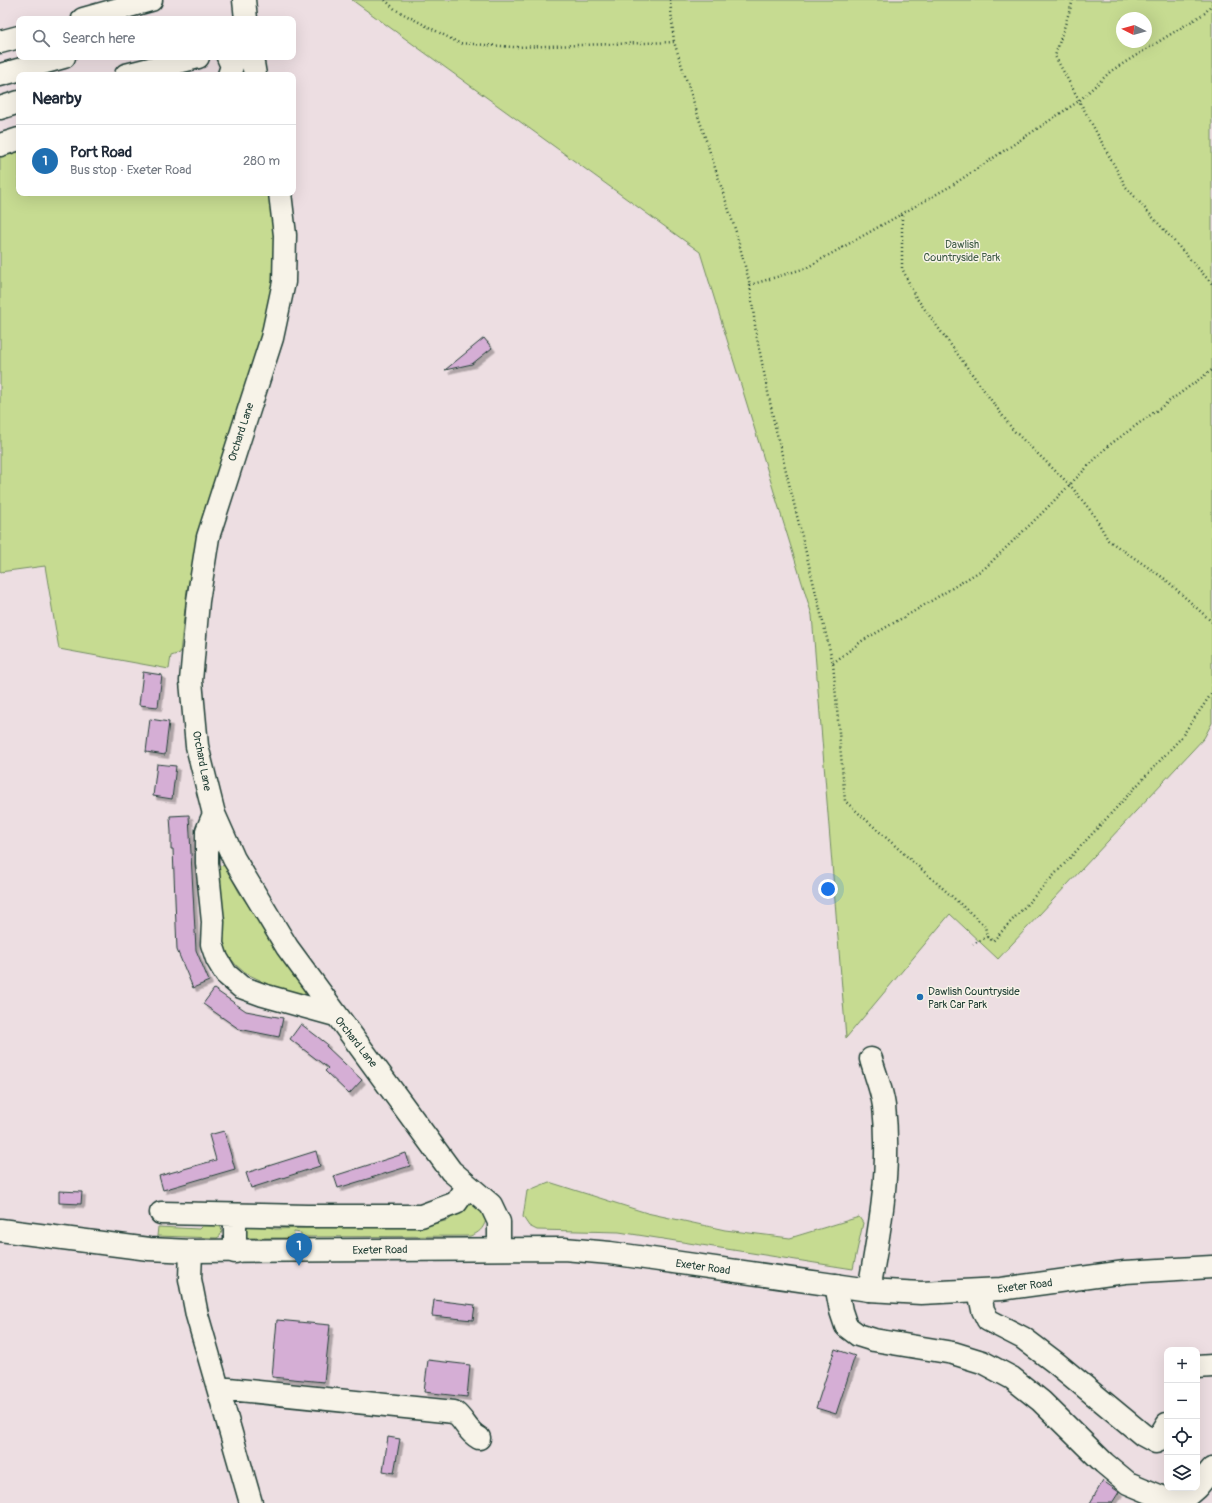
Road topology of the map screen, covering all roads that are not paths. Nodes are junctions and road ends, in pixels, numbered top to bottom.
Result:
1 (151, 0) edge
2 (244, 0) edge
3 (94, 16) edge
4 (246, 16) edge
5 (16, 38) edge
6 (0, 42) edge
7 (53, 60) edge
8 (186, 60) edge
9 (229, 60) edge
10 (252, 60) edge
11 (138, 72) edge
12 (230, 72) edge
13 (254, 72) edge
14 (0, 74) edge
15 (16, 103) edge
16 (0, 108) edge
17 (16, 140) edge
18 (0, 145) edge
19 (280, 196) edge
20 (214, 814) junction
21 (335, 1014) junction
22 (871, 1059) dead end
23 (468, 1186) junction
24 (161, 1213) dead end
25 (235, 1215) junction
26 (0, 1230) edge
27 (499, 1248) junction
28 (191, 1251) junction
29 (235, 1252) junction
30 (1212, 1267) edge
31 (836, 1285) junction
32 (869, 1290) junction
33 (979, 1291) junction
34 (1212, 1366) edge
35 (1200, 1367) edge
36 (219, 1388) junction
37 (1164, 1429) edge
38 (479, 1438) dead end
39 (1212, 1469) edge
40 (1200, 1484) edge
41 (1193, 1491) edge
42 (251, 1503) edge

1 - 3 street
2 - 4 street
5 - 6 street
7 - 14 street
8 - 11 street
9 - 12 street
10 - 13 street
15 - 16 street
17 - 18 street
19 - 20 street, Orchard Lane
20 - 21 street, Orchard Lane
20 - 21 street
21 - 23 street, Orchard Lane
22 - 32 street
23 - 25 street
23 - 27 street, Orchard Lane
24 - 25 street
25 - 29 street
26 - 28 street, Exeter Road
27 - 29 street, Exeter Road
27 - 31 street, Exeter Road
28 - 29 street, Exeter Road
28 - 36 street
30 - 33 street, Exeter Road
31 - 32 street, Exeter Road
31 - 41 street
32 - 33 street, Exeter Road
33 - 37 street
34 - 35 street
36 - 38 street
36 - 42 street
39 - 40 street

